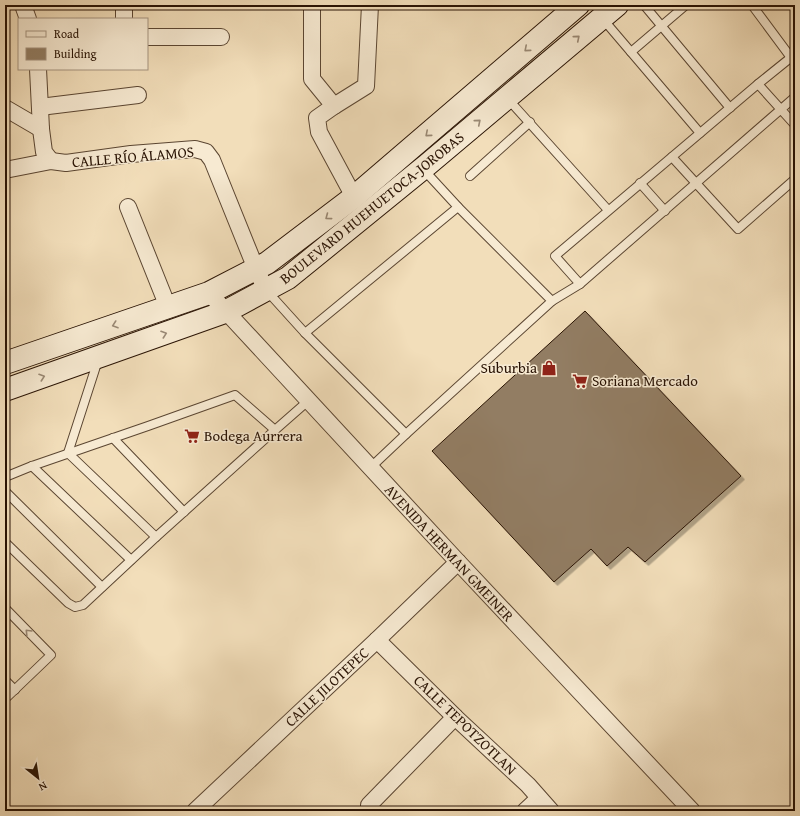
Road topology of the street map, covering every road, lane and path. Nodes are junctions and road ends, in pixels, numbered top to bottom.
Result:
1 (23, 5) edge
2 (124, 5) edge
3 (312, 5) edge
4 (370, 5) edge
5 (578, 5) edge
6 (644, 5) edge
7 (686, 5) edge
8 (752, 5) edge
9 (609, 11) edge
10 (28, 18) edge
11 (124, 18) edge
12 (662, 26) junction
13 (221, 36) dead end
14 (148, 37) edge
15 (631, 52) junction
16 (794, 58) edge
17 (38, 70) edge
18 (758, 84) junction
19 (138, 95) dead end
20 (507, 97) junction
21 (795, 97) edge
22 (334, 106) junction
23 (40, 107) junction
24 (5, 108) edge
25 (730, 108) junction
26 (781, 110) junction
27 (530, 122) junction
28 (795, 125) edge
29 (41, 129) junction
30 (700, 133) junction
31 (672, 157) junction
32 (51, 161) junction
33 (422, 168) junction
34 (5, 170) edge
35 (470, 176) dead end
36 (795, 179) edge
37 (640, 183) junction
38 (696, 183) junction
39 (354, 198) junction
40 (128, 207) dead end
41 (458, 207) junction
42 (608, 210) junction
43 (665, 211) junction
44 (256, 269) junction
45 (580, 284) junction
46 (266, 290) junction
47 (209, 293) junction
48 (552, 301) junction
49 (168, 307) junction
50 (225, 312) junction
51 (305, 333) junction
52 (99, 357) junction
53 (5, 363) edge
54 (5, 390) edge
55 (308, 401) junction
56 (275, 430) junction
57 (406, 434) junction
58 (113, 438) junction
59 (68, 453) junction
60 (32, 466) junction
61 (370, 468) junction
62 (5, 477) edge
63 (5, 491) edge
64 (184, 512) junction
65 (156, 537) junction
66 (5, 542) edge
67 (131, 560) junction
68 (458, 562) junction
69 (102, 587) junction
70 (5, 608) edge
71 (377, 640) junction
72 (5, 680) edge
73 (15, 690) junction
74 (5, 699) edge
75 (455, 718) junction
76 (539, 798) junction
77 (205, 808) edge
78 (369, 811) edge
79 (525, 811) edge
80 (551, 811) edge
81 (692, 811) edge

1 - 10 street
2 - 11 street
3 - 22 street
4 - 22 street
5 -> 39 main road, BOULEVARD HUEHUETOCA-JOROBAS
6 - 12 lane
7 - 12 lane
8 - 16 lane
9 - 15 lane
20 -> 9 main road, BOULEVARD HUEHUETOCA-JOROBAS
12 - 15 lane
12 - 25 lane
13 - 14 street
15 - 30 lane
16 - 18 lane
17 - 23 street, CALLE RÍO ÁLAMOS
18 - 25 lane
18 - 26 lane
19 - 23 street
20 - 27 lane
33 -> 20 main road, BOULEVARD HUEHUETOCA-JOROBAS
21 - 26 lane
22 - 39 street
23 - 29 street, CALLE RÍO ÁLAMOS
24 - 29 street
25 - 30 lane
26 - 28 lane
26 - 38 lane
27 - 35 lane
27 - 42 lane
29 - 32 street, CALLE RÍO ÁLAMOS
30 - 31 lane
31 - 37 lane
31 - 38 lane
32 - 34 street
32 - 44 street, CALLE RÍO ÁLAMOS
33 - 41 lane
33 - 46 main road, BOULEVARD HUEHUETOCA-JOROBAS
36 - 38 lane
37 - 42 lane
37 - 43 lane
38 - 43 lane
39 -> 44 main road, BOULEVARD HUEHUETOCA-JOROBAS
40 - 49 street
41 - 48 lane
41 - 51 lane
42 - 45 lane
43 - 45 lane
44 - 46 street, CALLE RÍO ÁLAMOS
44 - 47 main road, BOULEVARD HUEHUETOCA-JOROBAS
45 - 48 lane
46 - 50 main road, BOULEVARD HUEHUETOCA-JOROBAS
46 - 51 lane
47 - 49 main road, BOULEVARD HUEHUETOCA-JOROBAS
47 - 50 street, AVENIDA HERMAN GMEINER
48 - 57 lane
49 -> 53 main road, BOULEVARD HUEHUETOCA-JOROBAS
52 -> 50 main road, BOULEVARD HUEHUETOCA-JOROBAS
50 - 55 street, AVENIDA HERMAN GMEINER
51 - 57 lane
54 -> 52 main road, BOULEVARD HUEHUETOCA-JOROBAS
52 - 59 lane
55 - 56 lane
55 - 61 street, AVENIDA HERMAN GMEINER
56 - 58 lane
56 - 64 lane
57 - 61 lane
58 - 59 lane
58 - 64 lane
59 - 60 lane
59 - 65 lane
60 - 62 lane
60 - 67 lane
61 - 68 street, AVENIDA HERMAN GMEINER
63 - 69 lane
64 - 65 lane
65 - 67 lane
66 - 69 lane
67 - 69 lane
68 - 71 street, CALLE JILOTEPEC
68 - 81 street, AVENIDA HERMAN GMEINER
73 -> 70 lane
71 - 75 street, CALLE TEPOTZOTLAN
71 - 77 street, CALLE JILOTEPEC
72 - 73 lane
73 - 74 lane
75 - 76 street, CALLE TEPOTZOTLAN
75 - 78 street
76 - 79 street
76 - 80 street, CALLE TEPOTZOTLAN

